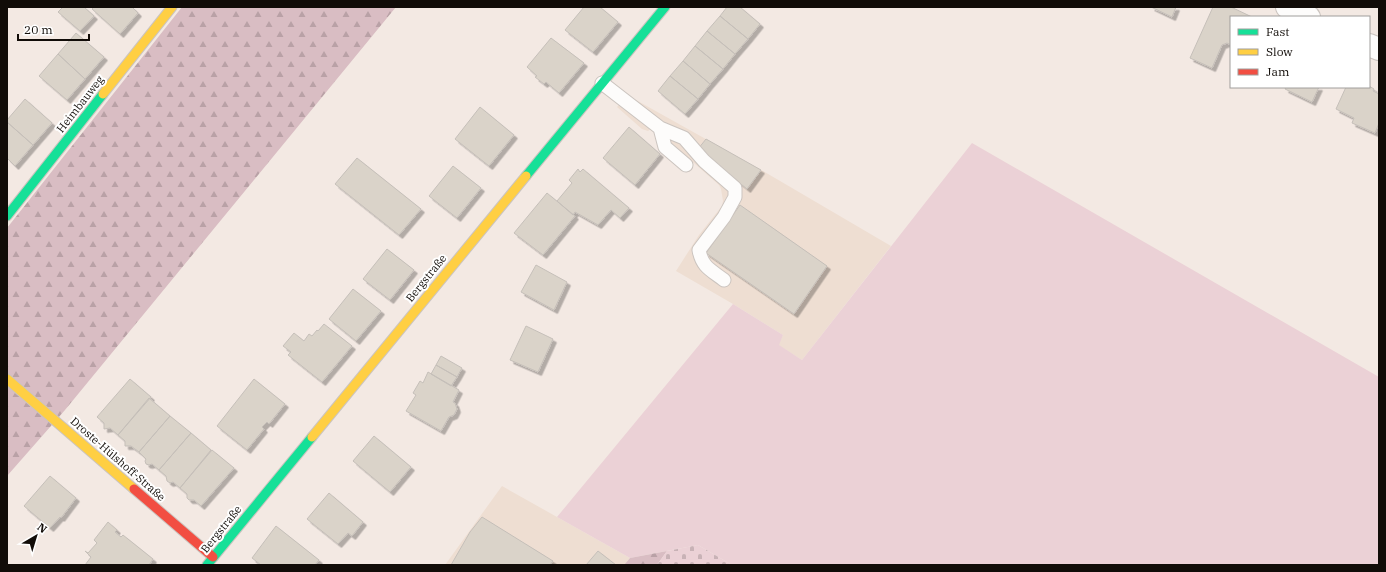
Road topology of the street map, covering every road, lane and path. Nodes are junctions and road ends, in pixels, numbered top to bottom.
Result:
1 (172, 7) edge
2 (664, 7) edge
3 (1287, 7) edge
4 (1307, 16) edge
5 (1370, 46) edge
6 (1379, 50) edge
7 (602, 84) junction
8 (660, 128) junction
9 (686, 164) dead end
10 (7, 216) edge
11 (724, 280) dead end
12 (7, 379) edge
13 (213, 557) junction
14 (207, 565) edge

1 - 10 street, Heimbauweg
2 - 7 street, Bergstraße
3 - 4 street
5 - 6 street
7 - 8 lane
7 - 13 street, Bergstraße
8 - 9 lane
8 - 11 lane
12 - 13 street, Droste-Hülshoff-Straße
13 - 14 street, Bergstraße

